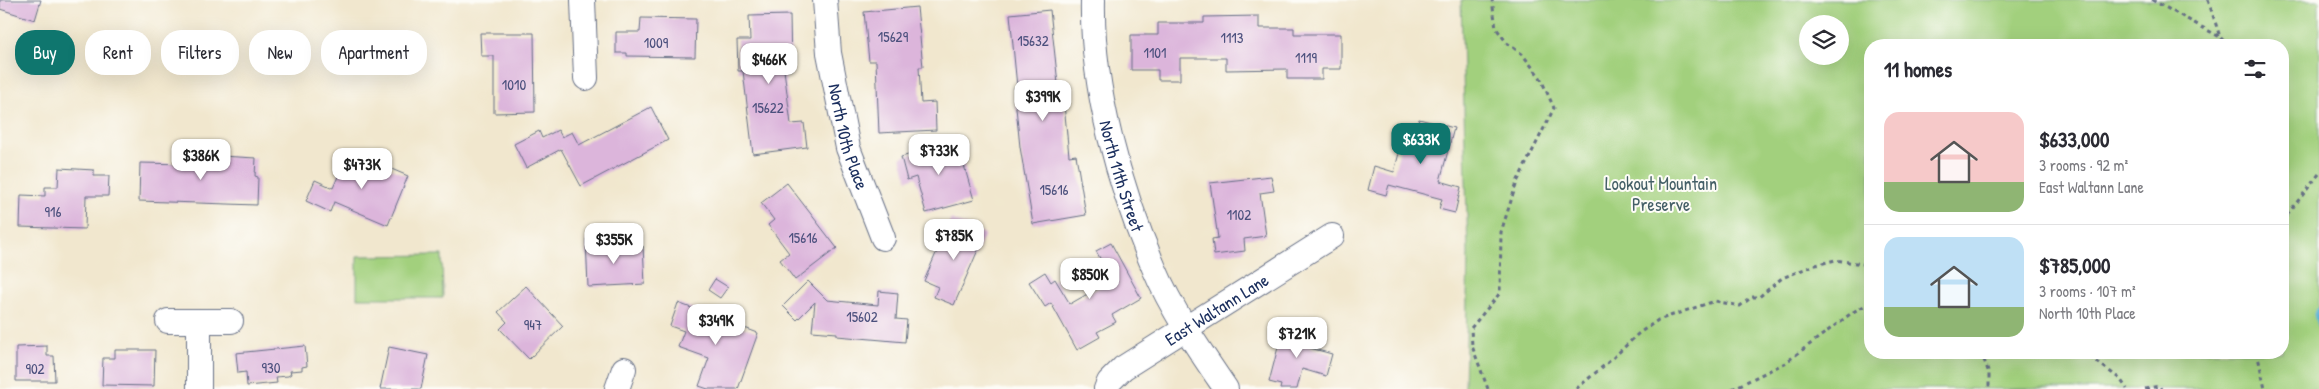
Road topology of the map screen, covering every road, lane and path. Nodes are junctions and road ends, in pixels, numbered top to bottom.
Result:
1 (583, 0) edge
2 (825, 0) edge
3 (1093, 0) edge
4 (1492, 0) edge
5 (2152, 0) edge
6 (2208, 0) edge
7 (2220, 37) joint
8 (586, 78) dead end
9 (2319, 174) edge
10 (2289, 212) edge
11 (1332, 236) dead end
12 (883, 238) dead end
13 (1864, 264) edge
14 (1864, 306) edge
15 (168, 321) dead end
16 (198, 321) junction
17 (230, 321) dead end
18 (1186, 327) junction
19 (1984, 359) edge
20 (2093, 359) edge
21 (2259, 359) edge
22 (199, 389) edge
23 (1106, 389) edge
24 (1226, 389) edge
25 (1488, 389) edge
26 (1576, 389) edge
27 (1732, 389) edge
28 (1989, 389) edge
29 (2126, 389) edge
30 (2145, 389) edge
31 (2161, 389) edge
32 (2266, 389) edge

1 - 8 street
2 - 12 street, North 10th Place
3 - 18 street, North 11th Street
4 - 25 path
5 - 7 path
6 - 7 path
9 - 10 path
11 - 18 street, East Waltann Lane
13 - 26 path
14 - 27 path
15 - 16 street
16 - 17 street
16 - 22 street
18 - 23 street, East Waltann Lane
18 - 24 street, North 11th Street
19 - 28 path
20 - 29 path
21 - 32 path
30 - 31 path

